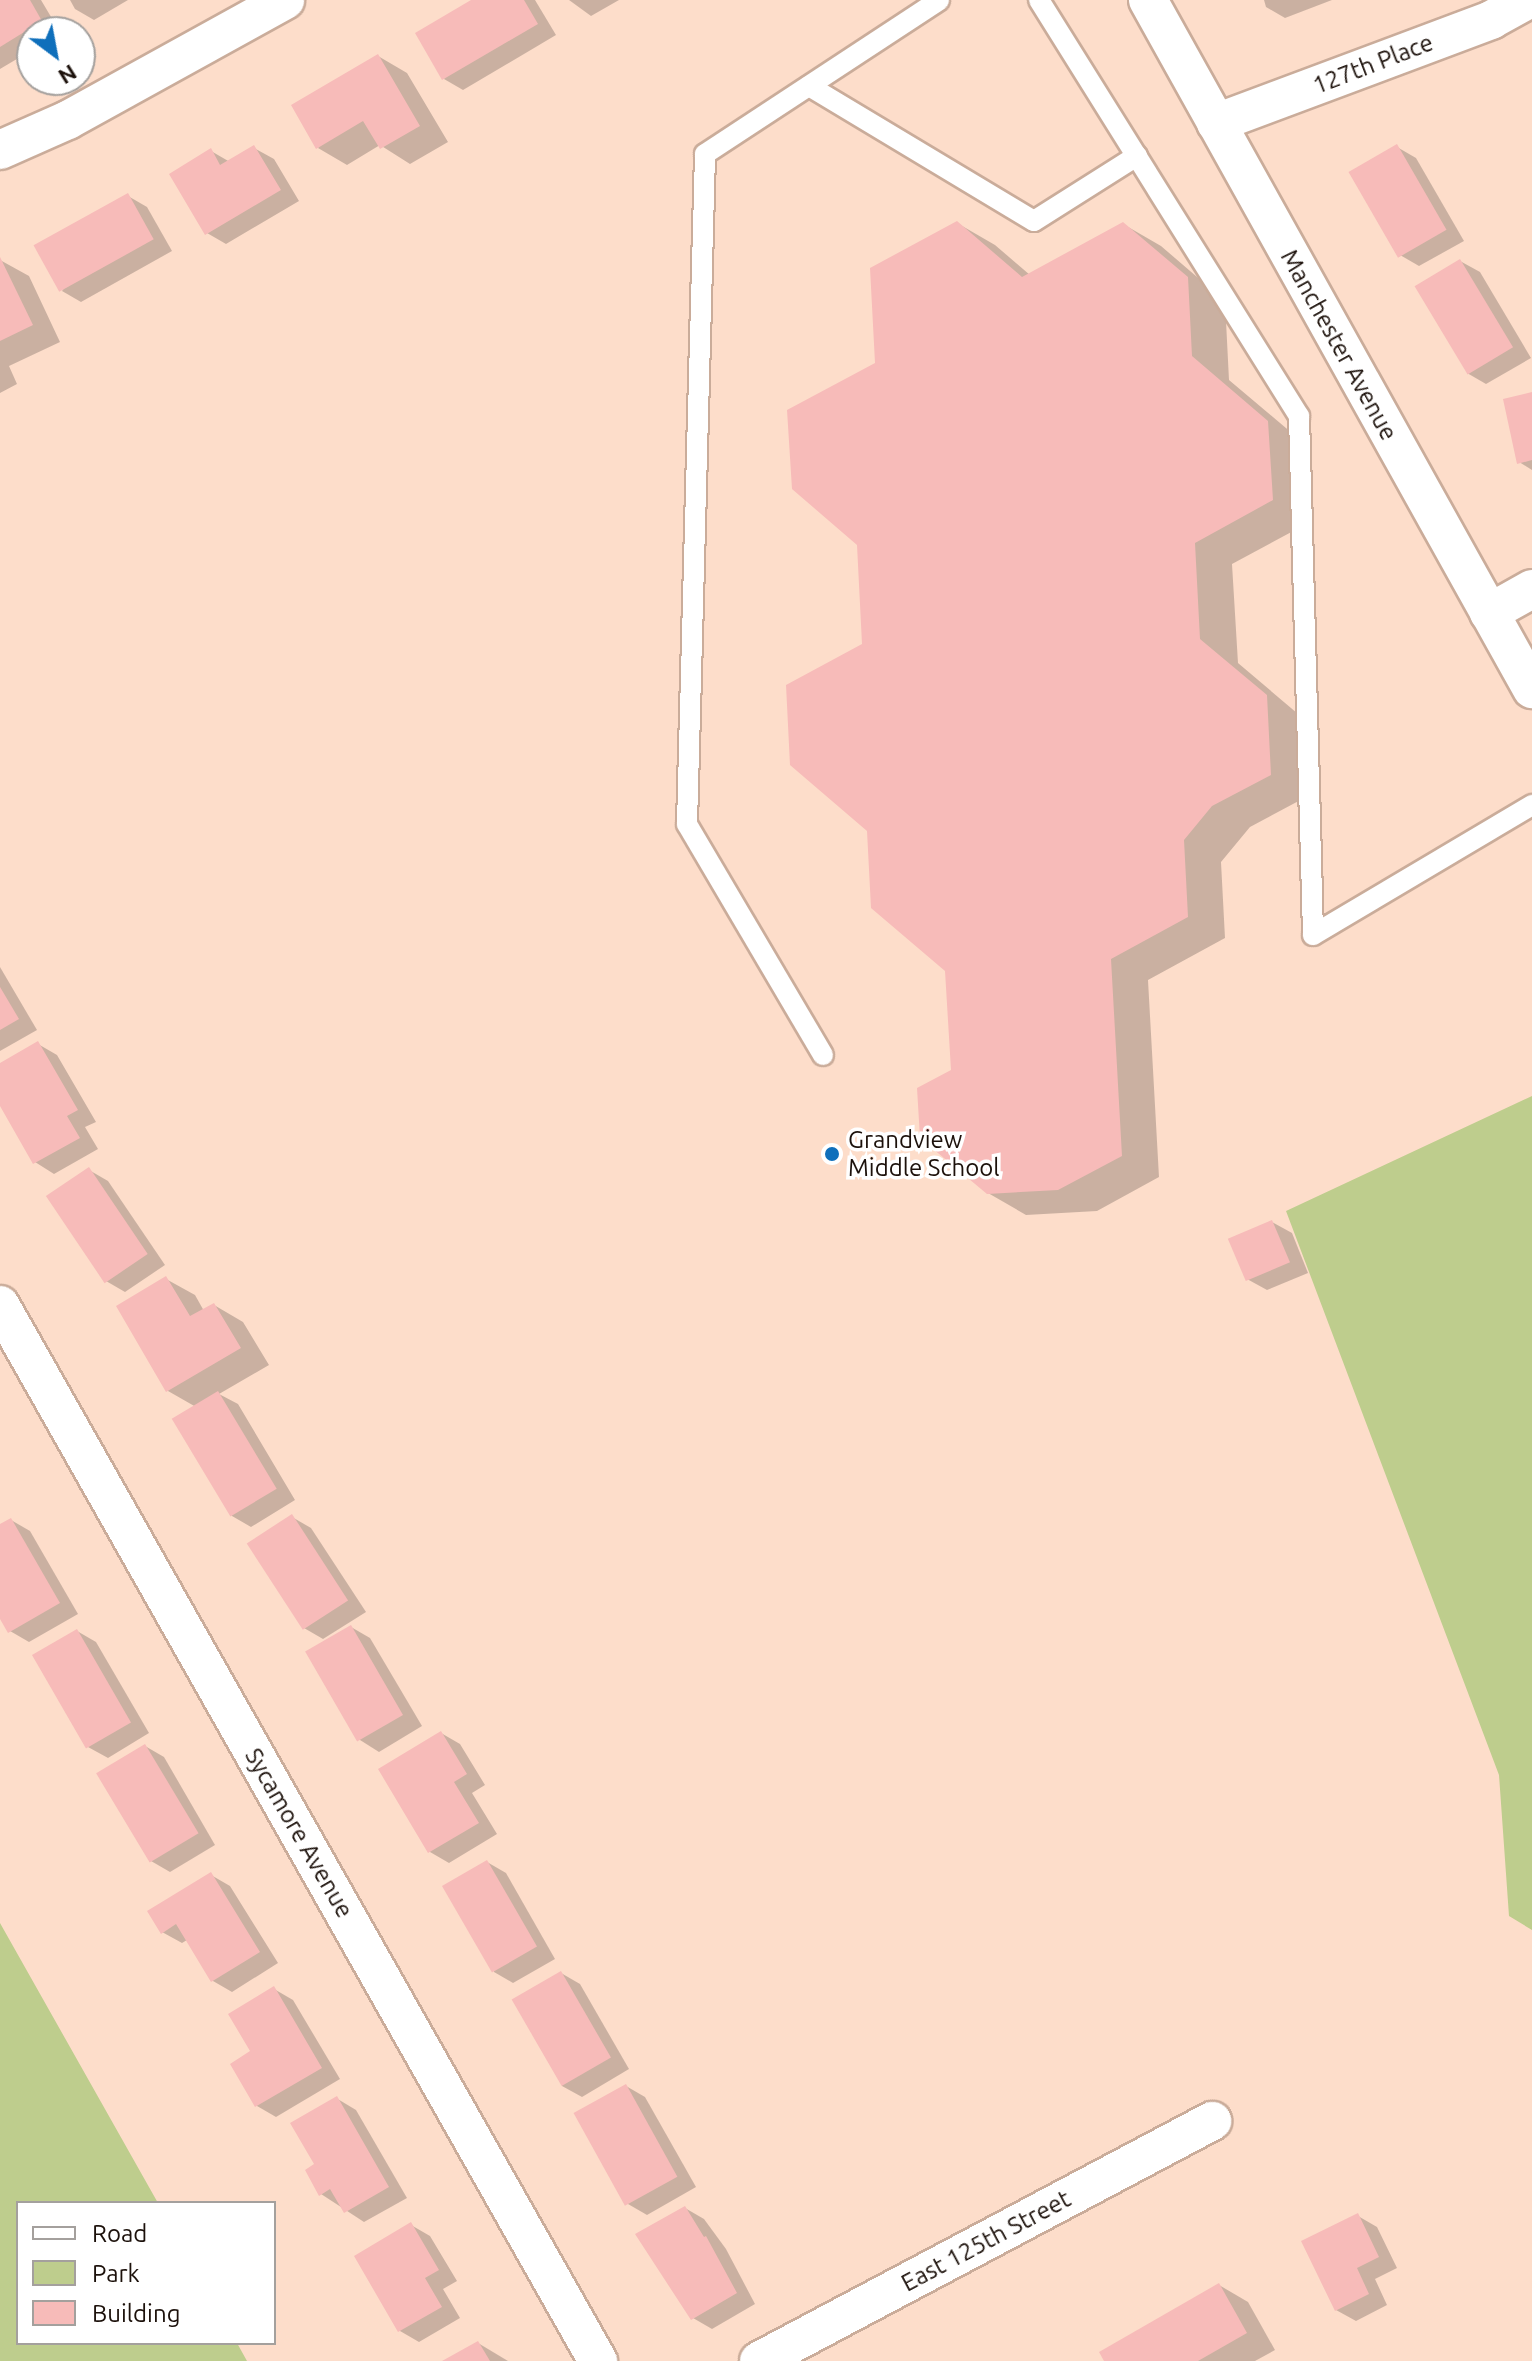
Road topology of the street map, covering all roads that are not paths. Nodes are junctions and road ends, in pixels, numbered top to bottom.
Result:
1 (285, 0) edge
2 (939, 0) edge
3 (1039, 0) edge
4 (1148, 0) edge
5 (1527, 0) edge
6 (809, 86) junction
7 (1216, 123) junction
8 (0, 150) edge
9 (1137, 156) junction
10 (1532, 589) edge
11 (1489, 613) junction
12 (1532, 689) edge
13 (1532, 805) edge
14 (823, 1055) dead end
15 (0, 1305) edge
16 (1212, 2121) dead end
17 (598, 2361) edge
18 (759, 2361) edge

1 - 8 street
2 - 6 lane
3 - 9 lane
4 - 7 street, Manchester Avenue
5 - 7 street, 127th Place
6 - 9 lane
6 - 14 lane
7 - 11 street, Manchester Avenue
9 - 13 lane
10 - 11 street
11 - 12 street, Manchester Avenue
15 - 17 street, Sycamore Avenue
16 - 18 street, East 125th Street

